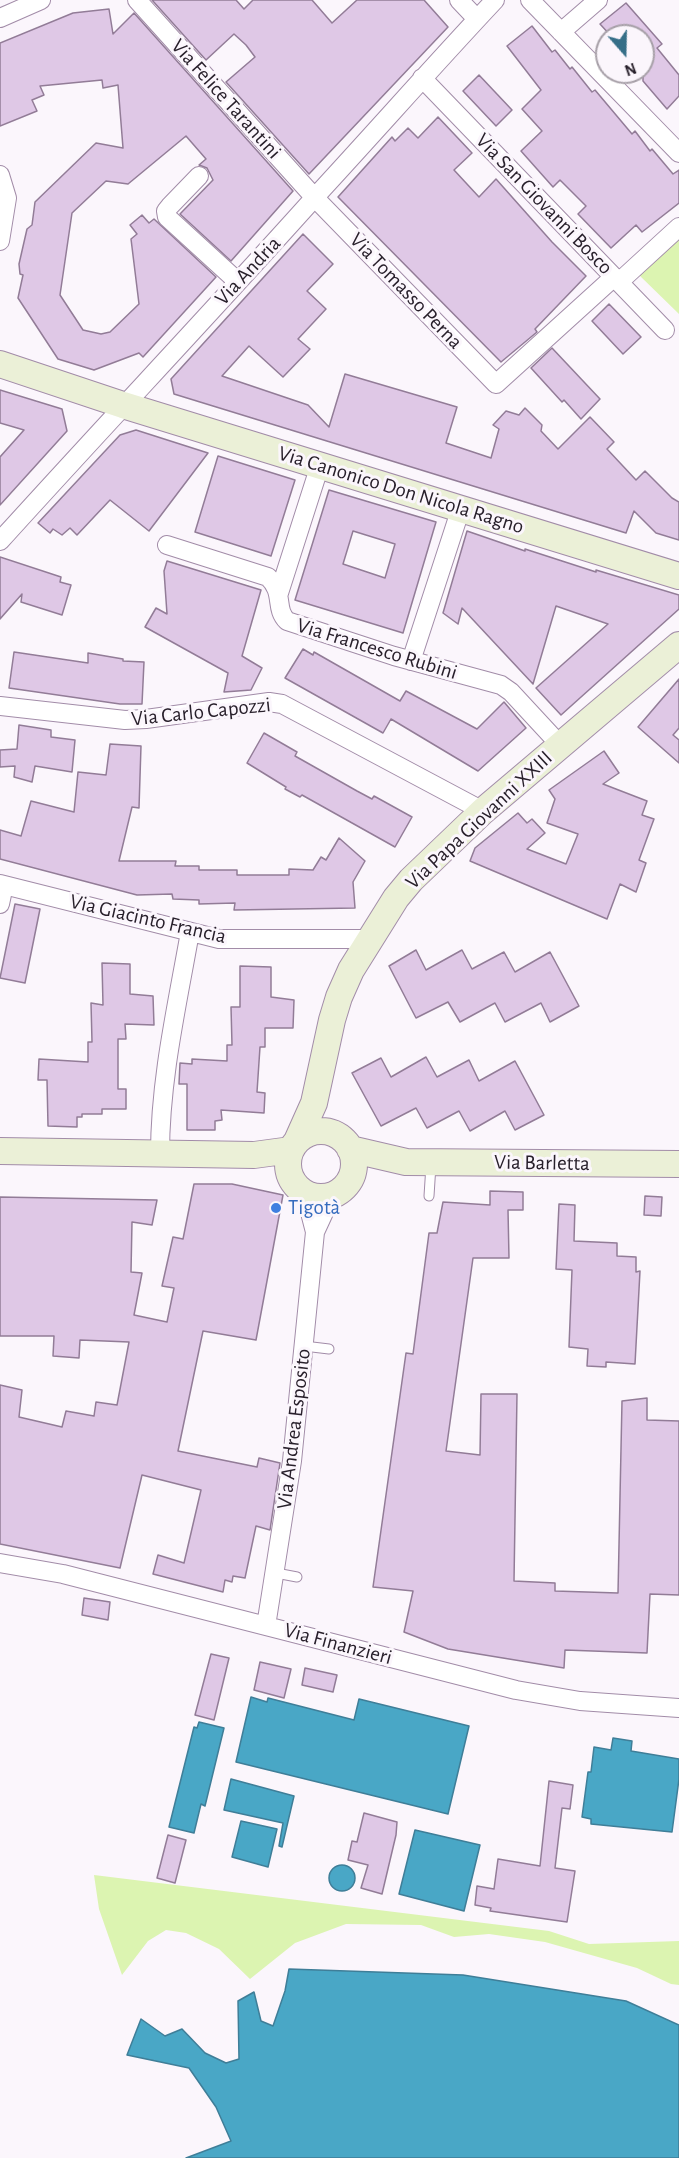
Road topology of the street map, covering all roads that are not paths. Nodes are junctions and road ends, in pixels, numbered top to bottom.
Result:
1 (41, 0) edge
2 (137, 0) edge
3 (459, 0) edge
4 (495, 0) edge
5 (530, 0) edge
6 (598, 0) edge
7 (0, 18) edge
8 (477, 19) junction
9 (561, 32) junction
10 (422, 78) junction
11 (679, 153) edge
12 (0, 175) edge
13 (199, 176) dead end
14 (315, 198) junction
15 (679, 227) edge
16 (0, 242) edge
17 (616, 279) junction
18 (237, 281) junction
19 (665, 330) dead end
20 (0, 364) edge
21 (123, 405) junction
22 (320, 465) junction
23 (461, 508) junction
24 (0, 542) edge
25 (167, 545) dead end
26 (679, 576) edge
27 (279, 593) junction
28 (679, 645) edge
29 (411, 661) junction
30 (0, 706) edge
31 (561, 746) junction
32 (483, 812) junction
33 (2, 885) edge
34 (0, 904) edge
35 (190, 932) junction
36 (370, 939) junction
37 (314, 1103) junction
38 (326, 1131) junction
39 (350, 1149) junction
40 (0, 1151) edge
41 (160, 1154) junction
42 (292, 1154) junction
43 (406, 1162) junction
44 (431, 1162) junction
45 (679, 1164) edge
46 (352, 1176) junction
47 (305, 1193) junction
48 (332, 1195) junction
49 (429, 1196) dead end
50 (315, 1232) junction
51 (304, 1346) junction
52 (329, 1349) dead end
53 (0, 1563) edge
54 (276, 1573) junction
55 (297, 1576) dead end
56 (267, 1626) junction
57 (679, 1708) edge

1 - 7 street
2 - 14 street, Via Felice Tarantini
3 - 8 street
4 - 8 street, Via Andria
5 - 9 street
6 - 9 street
8 - 10 street, Via Andria
9 - 11 street
10 - 14 street, Via Andria
10 - 17 street, Via San Giovanni Bosco
12 - 16 street
13 - 18 street
14 - 17 street, Via Tomasso Perna
14 - 18 street, Via Andria
15 - 17 street
17 - 19 street, Via San Giovanni Bosco
18 - 21 street, Via Andria
20 - 21 main road, Via Canonico Don Nicola Ragno
21 - 22 main road, Via Canonico Don Nicola Ragno
21 - 24 street, Via Andria
22 - 23 main road, Via Canonico Don Nicola Ragno
22 - 27 street
23 - 26 main road, Via Canonico Don Nicola Ragno
23 - 29 street
25 - 27 street, Via Francesco Rubini
27 - 29 street, Via Francesco Rubini
28 - 31 main road, Via Papa Giovanni XXIII
29 - 31 street, Via Francesco Rubini
30 - 32 street, Via Carlo Capozzi
31 - 32 main road, Via Papa Giovanni XXIII
32 - 36 main road, Via Papa Giovanni XXIII
33 - 34 street
33 - 35 street, Via Giacinto Francia
35 - 36 street, Via Giacinto Francia
35 - 41 street
36 - 37 main road, Via Papa Giovanni XXIII
37 - 38 main road
37 - 42 main road, Via Papa Giovanni XXIII
38 - 39 main road, Via Barletta
38 - 42 main road
39 - 43 main road, Via Barletta
39 - 46 main road
40 - 41 main road
41 - 42 main road
42 - 47 main road
43 - 44 main road, Via Barletta
43 - 46 main road, Via Barletta
44 - 45 main road, Via Barletta
44 - 49 lane
46 - 48 main road, Via Barletta
47 - 48 main road
47 - 50 street, Via Andrea Esposito
48 - 50 street, Via Andrea Esposito
50 - 51 street, Via Andrea Esposito
51 - 52 lane
51 - 54 street, Via Andrea Esposito
53 - 56 street, Via Finanzieri
54 - 55 lane
54 - 56 street, Via Andrea Esposito
56 - 57 street, Via Finanzieri

